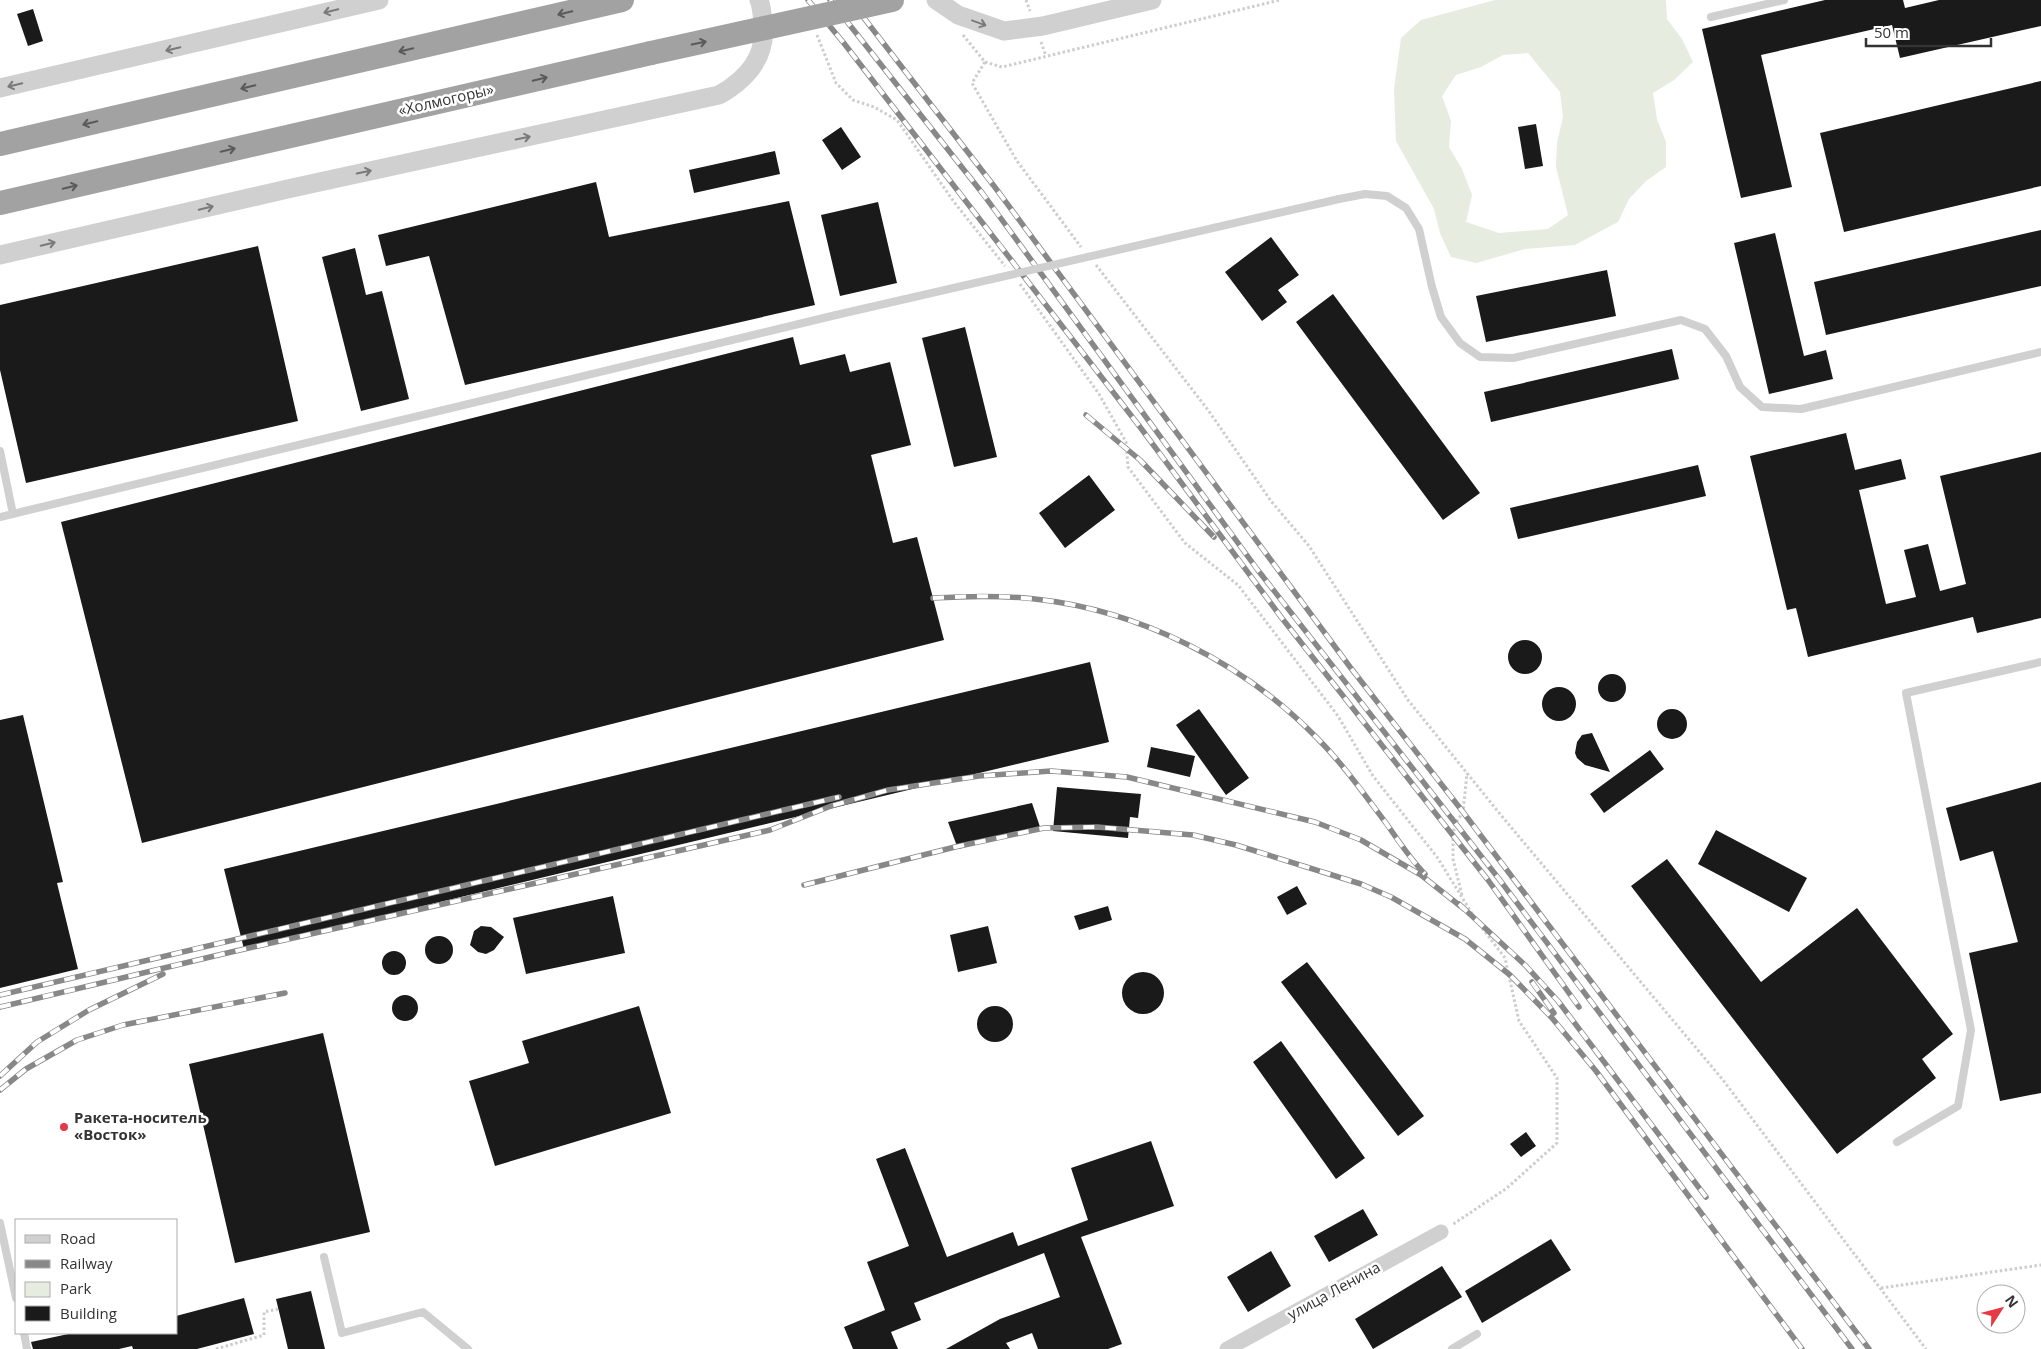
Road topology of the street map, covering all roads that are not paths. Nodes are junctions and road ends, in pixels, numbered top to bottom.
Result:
1 (379, 0) edge
2 (759, 0) edge
3 (892, 0) edge
4 (936, 0) edge
5 (1152, 0) edge
6 (1784, 0) edge
7 (617, 1) edge
8 (1712, 17) dead end
9 (0, 88) edge
10 (0, 144) edge
11 (0, 203) edge
12 (0, 255) edge
13 (2041, 352) edge
14 (0, 451) edge
15 (13, 514) junction
16 (0, 517) edge
17 (2041, 662) edge
18 (1897, 1142) dead end
19 (0, 1223) edge
20 (1441, 1232) road end
21 (324, 1257) dead end
22 (15, 1293) edge
23 (24, 1334) edge
24 (1476, 1334) dead end
25 (27, 1349) edge
26 (468, 1349) edge
27 (1227, 1349) edge
28 (1452, 1349) edge

1 -> 9 street
12 -> 2 street
11 -> 3 highway, «Холмогоры», bridge
4 -> 5 street
6 - 8 lane
7 -> 10 highway
13 - 15 lane, bridge
14 - 15 lane
15 - 16 lane
17 - 18 lane
19 - 22 lane
20 - 27 street, улица Ленина
21 - 26 lane
23 - 25 lane
24 - 28 lane

